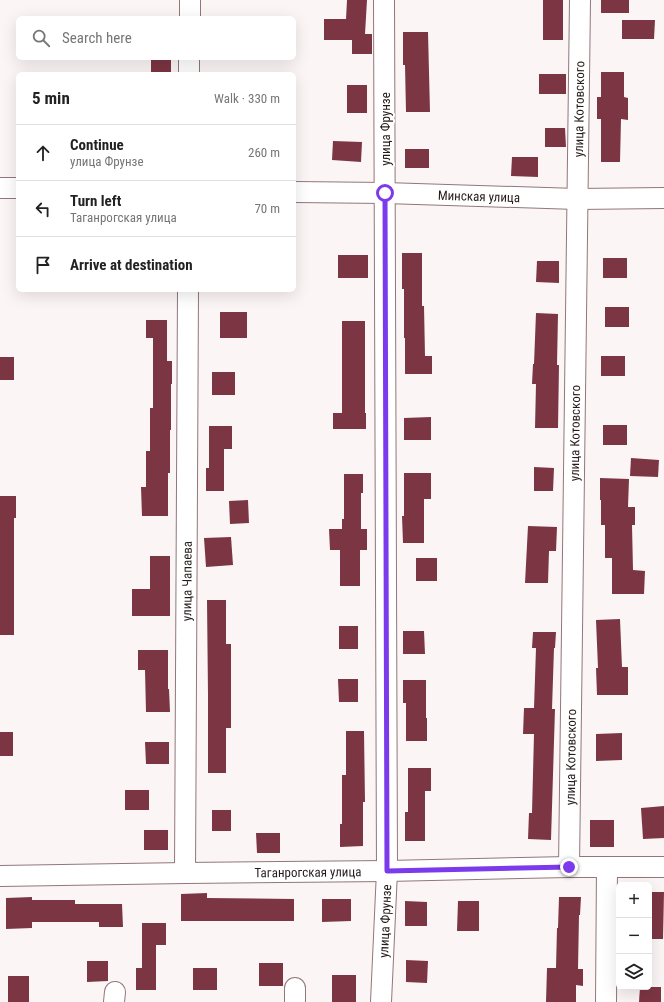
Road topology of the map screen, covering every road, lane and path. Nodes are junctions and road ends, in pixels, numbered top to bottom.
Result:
1 (190, 0) edge
2 (384, 0) edge
3 (580, 0) edge
4 (190, 16) edge
5 (189, 60) edge
6 (189, 72) edge
7 (0, 188) edge
8 (16, 188) edge
9 (296, 192) edge
10 (385, 193) junction
11 (664, 198) edge
12 (577, 199) junction
13 (188, 292) edge
14 (569, 867) junction
15 (607, 867) junction
16 (664, 867) edge
17 (387, 871) junction
18 (185, 873) junction
19 (0, 876) edge
20 (381, 1002) edge
21 (606, 1002) edge

1 - 4 street
2 - 10 street, улица Фрунзе
3 - 12 street, улица Котовского
5 - 6 street
7 - 8 street
9 - 10 street, Минская улица
10 - 12 street, Минская улица
10 - 17 street, улица Фрунзе
11 - 12 street, Минская улица
12 - 14 street, улица Котовского
13 - 18 street, улица Чапаева
14 - 15 street, Таганрогская улица
14 - 17 street, Таганрогская улица
15 - 16 street, Таганрогская улица
15 - 21 street
17 - 18 street, Таганрогская улица
17 - 20 street, улица Фрунзе
18 - 19 street, Таганрогская улица

